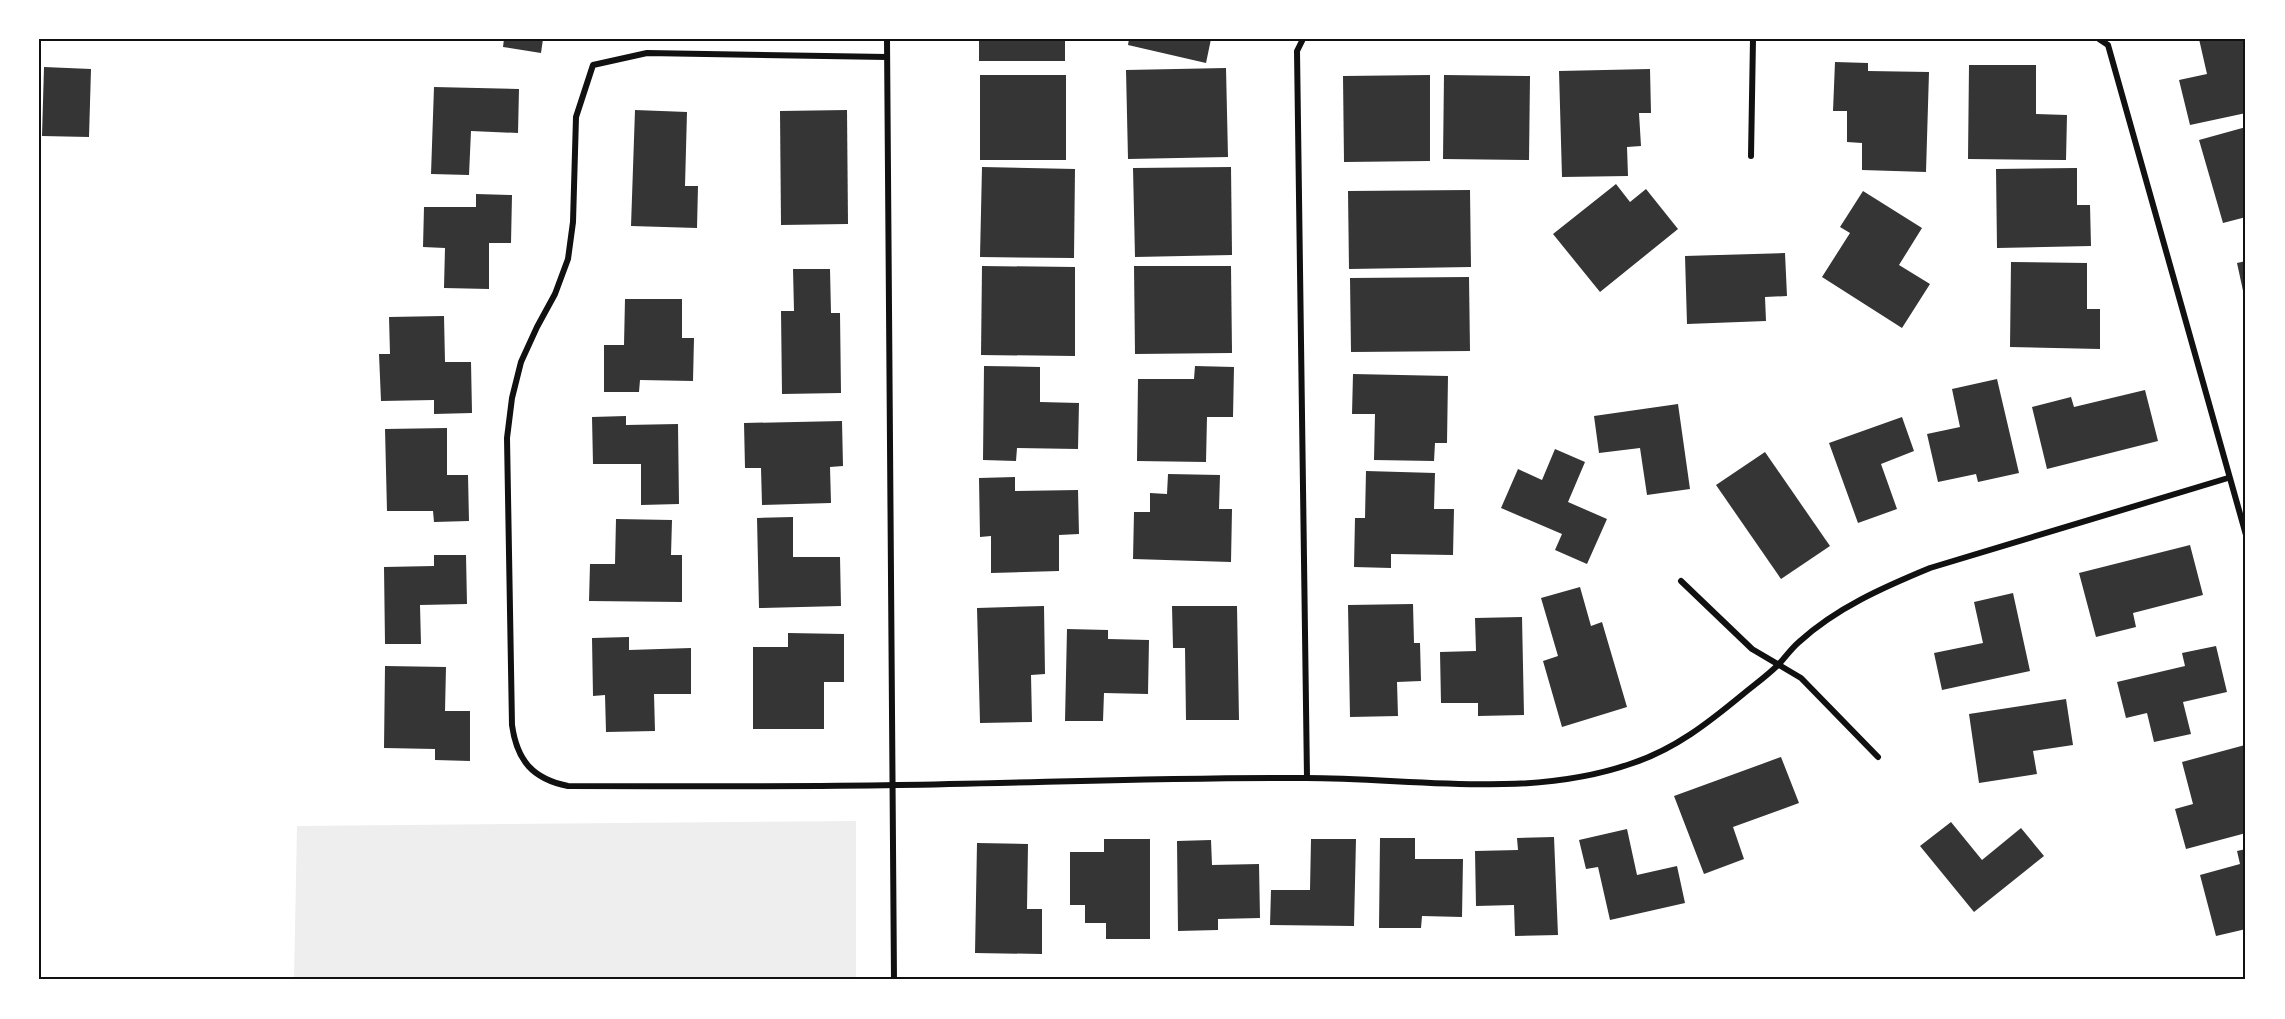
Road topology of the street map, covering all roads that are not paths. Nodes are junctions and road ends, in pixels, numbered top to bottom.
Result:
1 (887, 39) edge
2 (1303, 39) edge
3 (1754, 39) edge
4 (2099, 39) edge
5 (887, 57) junction
6 (1751, 156) dead end
7 (2228, 478) junction
8 (2246, 535) edge
9 (1681, 581) dead end
10 (1778, 665) junction
11 (1878, 757) dead end
12 (1307, 778) junction
13 (893, 786) junction
14 (894, 980) edge

1 - 5 street
2 - 12 street
3 - 6 street
4 - 7 street
5 - 13 street
5 - 13 street
7 - 8 street
7 - 10 street
9 - 10 street
10 - 11 street
10 - 12 street
12 - 13 street
13 - 14 street

